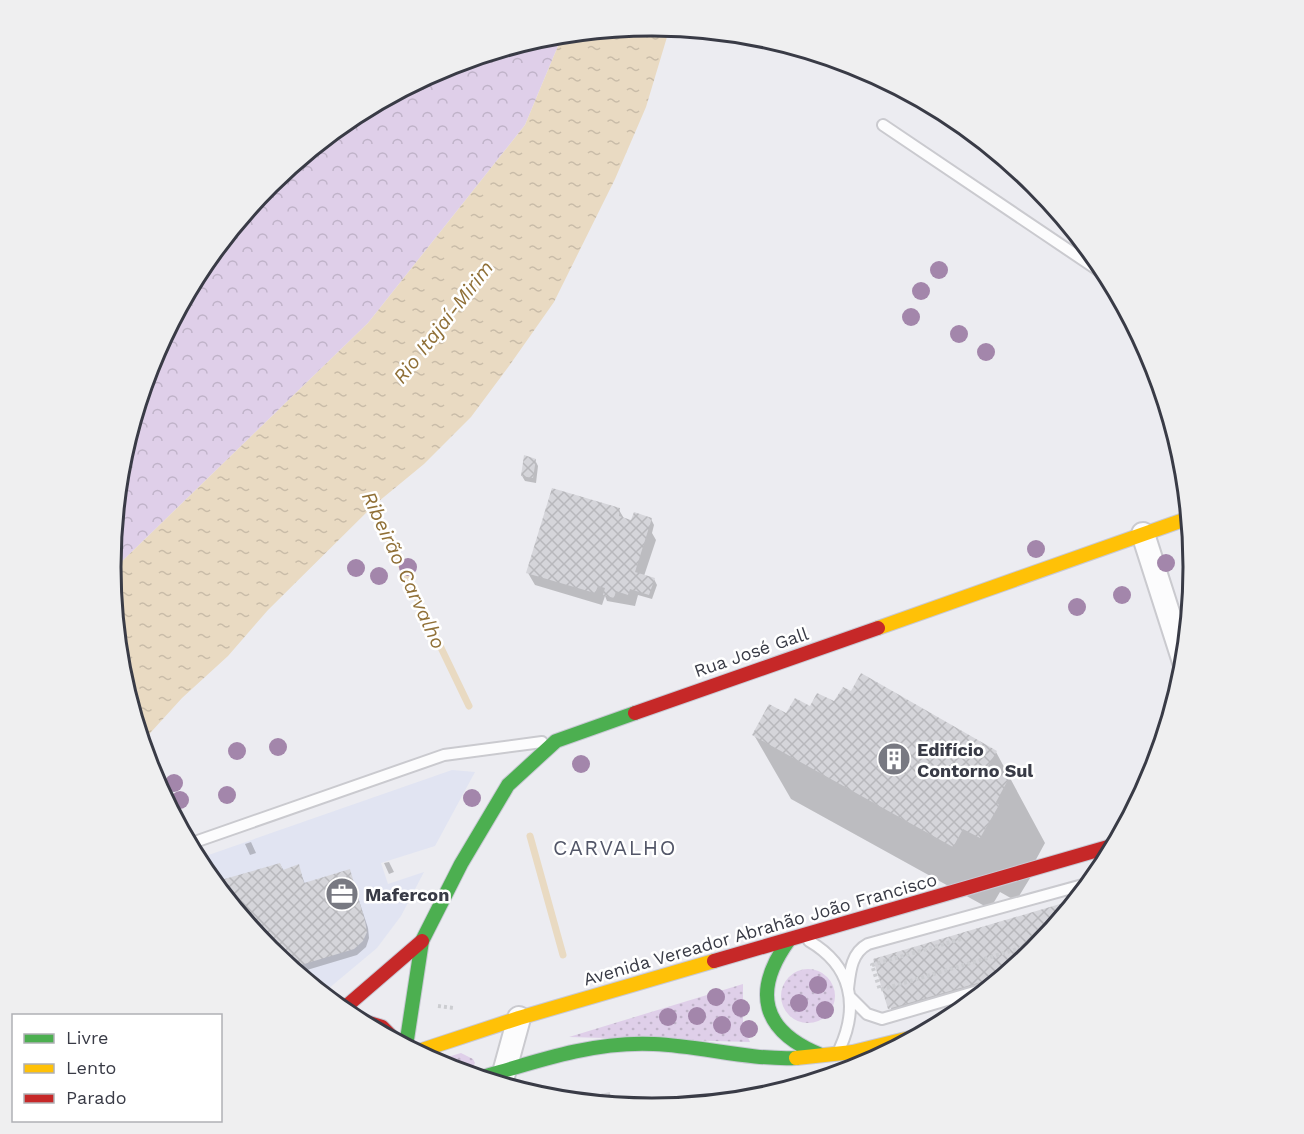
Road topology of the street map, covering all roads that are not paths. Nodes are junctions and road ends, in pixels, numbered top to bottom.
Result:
1 (883, 125) dead end
2 (1087, 262) edge
3 (1181, 521) edge
4 (1143, 534) junction
5 (1177, 641) edge
6 (556, 741) junction
7 (197, 841) edge
8 (1102, 849) edge
9 (1075, 887) edge
10 (795, 938) junction
11 (422, 941) junction
12 (849, 993) junction
13 (967, 994) edge
14 (350, 1003) edge
15 (519, 1018) junction
16 (407, 1038) edge
17 (884, 1044) edge
18 (428, 1048) edge
19 (830, 1055) junction
20 (503, 1077) edge

1 - 2 lane
3 - 4 main road, Rua José Gall
4 - 5 street
4 - 6 main road, Rua José Gall
6 - 7 lane
6 - 11 main road, Rua José Gall
8 - 10 main road, Avenida Vereador Abrahão João Francisco
9 - 12 lane
10 - 12 lane
10 - 15 main road, Avenida Vereador Abrahão João Francisco
10 - 19 main road
11 - 14 main road, Rua José Gall
11 - 16 main road, Rua José Gall
12 - 13 lane
12 - 19 lane
15 - 18 main road, Avenida Vereador Abrahão João Francisco
15 - 20 street
17 - 19 main road
19 - 20 main road

